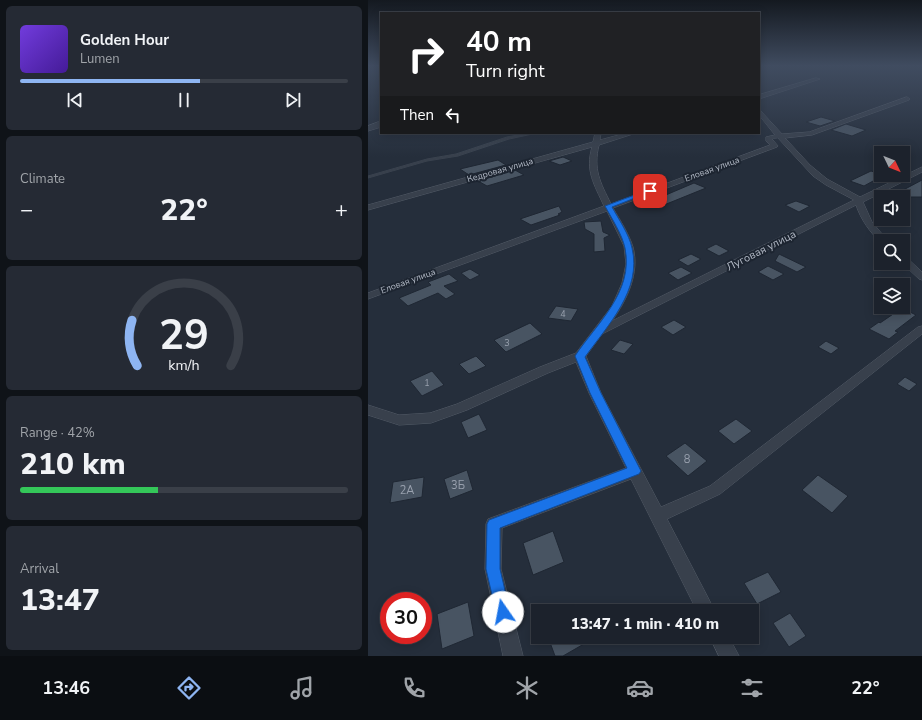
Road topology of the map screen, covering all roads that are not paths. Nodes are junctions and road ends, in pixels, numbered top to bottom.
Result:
1 (907, 99) dead end
2 (760, 112) edge
3 (380, 124) edge
4 (368, 130) edge
5 (530, 134) edge
6 (626, 134) edge
7 (780, 136) junction
8 (597, 138) edge
9 (787, 145) junction
10 (775, 146) junction
11 (922, 169) edge
12 (368, 177) edge
13 (859, 200) junction
14 (609, 206) junction
15 (368, 208) edge
16 (877, 234) edge
17 (910, 266) edge
18 (922, 277) edge
19 (368, 296) edge
20 (922, 329) edge
21 (600, 331) junction
22 (580, 356) junction
23 (368, 410) edge
24 (635, 471) junction
25 (657, 516) junction
26 (702, 604) edge
27 (723, 644) edge
28 (513, 656) edge
29 (729, 656) edge

1 - 7 street
2 - 7 street
3 - 4 street
5 - 12 lane
6 - 8 street, Кедровая улица
7 - 9 street
7 - 10 street
8 - 14 street
8 - 15 street, Кедровая улица
9 - 10 street, Еловая улица
9 - 13 street
10 - 14 street, Еловая улица
11 - 13 street, Луговая улица
13 - 16 street
13 - 21 street, Луговая улица
14 - 19 street, Еловая улица
14 - 21 street
17 - 18 street
20 - 25 street
21 - 22 street
22 - 23 street
22 - 24 street
24 - 25 street
24 - 28 street
25 - 26 street
27 - 29 street

